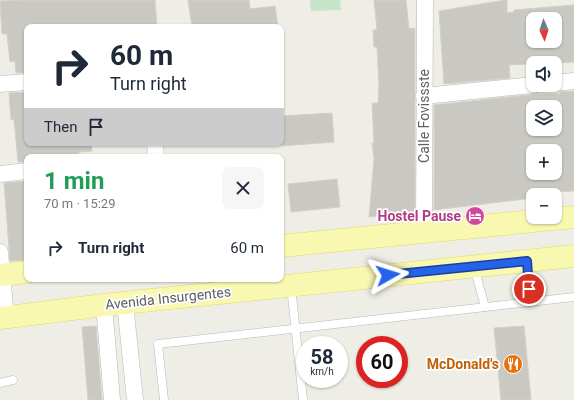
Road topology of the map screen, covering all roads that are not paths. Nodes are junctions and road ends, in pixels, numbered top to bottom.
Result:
1 (425, 0) edge
2 (574, 81) edge
3 (24, 82) edge
4 (562, 82) edge
5 (0, 84) edge
6 (526, 86) edge
7 (424, 96) junction
8 (24, 171) edge
9 (0, 174) edge
10 (574, 217) edge
11 (424, 231) junction
12 (284, 246) edge
13 (0, 252) edge
14 (574, 256) edge
15 (527, 261) junction
16 (474, 267) junction
17 (24, 272) edge
18 (1, 275) edge
19 (291, 286) junction
20 (574, 297) edge
21 (125, 302) junction
22 (529, 302) junction
23 (104, 305) junction
24 (486, 307) junction
25 (3, 317) edge
26 (295, 328) junction
27 (13, 380) dead end
28 (0, 383) edge
29 (112, 400) edge
30 (135, 400) edge
31 (164, 400) edge
32 (303, 400) edge

1 - 7 street, Calle Fovissste
2 - 4 street
3 - 5 street
6 - 7 street
7 - 11 street, Calle Fovissste
8 - 9 street
10 - 11 main road
11 - 12 main road
13 - 18 street
14 - 15 main road, Avenida Insurgentes
15 - 16 main road, Avenida Insurgentes
15 - 22 lane
16 - 19 main road, Avenida Insurgentes
16 - 24 lane
17 - 18 main road
18 - 25 street
19 - 21 main road, Avenida Insurgentes
19 - 26 lane
20 - 22 lane
21 - 23 main road, Avenida Insurgentes
21 - 30 street
22 - 24 lane
23 - 25 main road, Avenida Insurgentes
23 - 29 street
24 - 26 lane
26 - 31 lane
26 - 32 lane
27 - 28 lane

